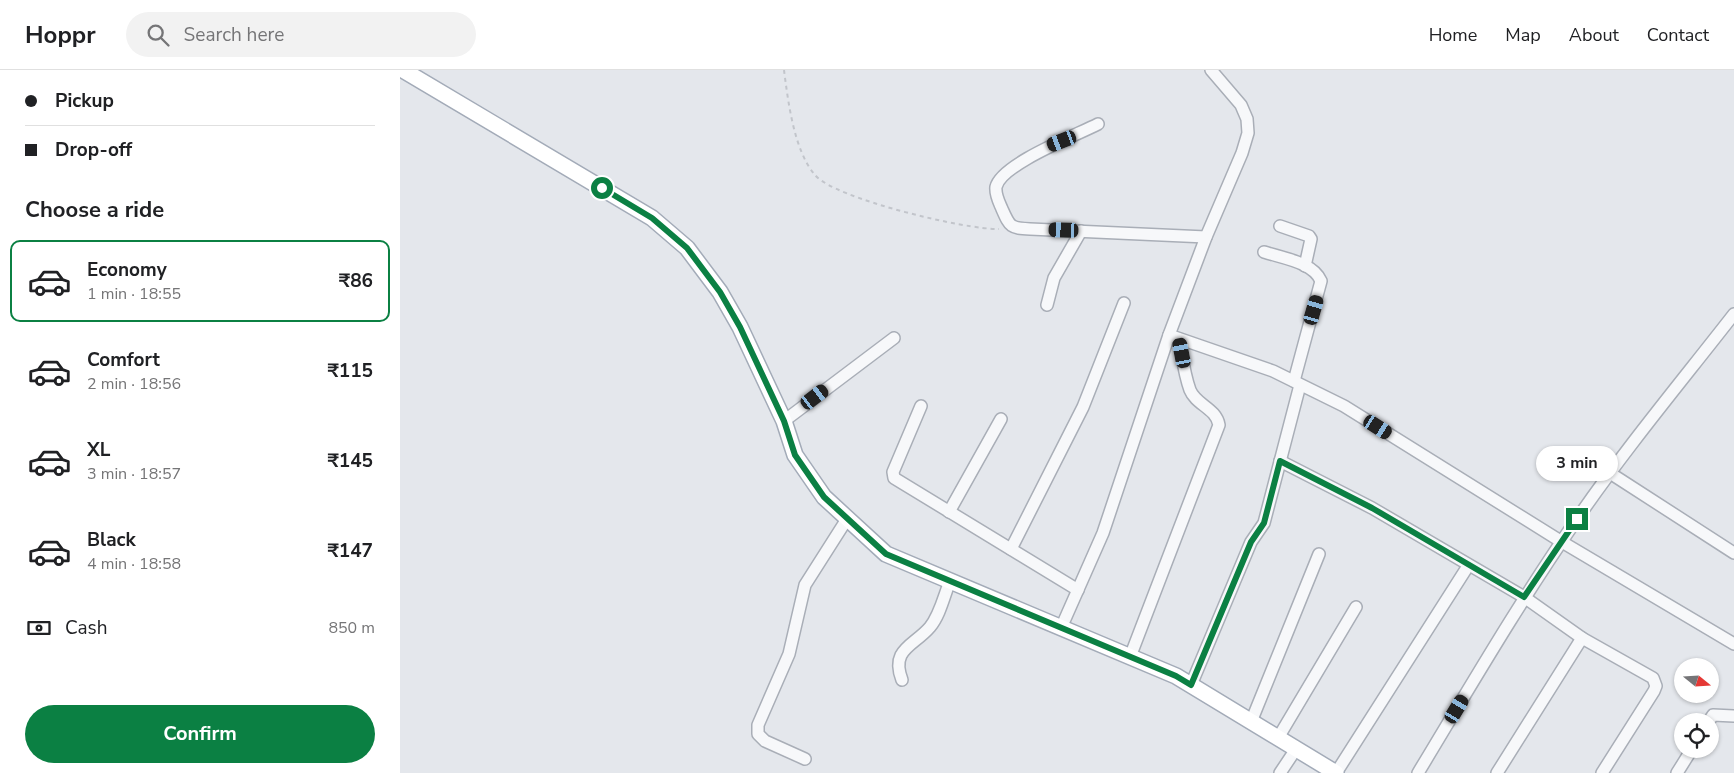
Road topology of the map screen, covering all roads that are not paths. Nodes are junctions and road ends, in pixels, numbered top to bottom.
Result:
1 (403, 70) edge
2 (1211, 70) edge
3 (1098, 124) dead end
4 (1280, 226) dead end
5 (1081, 231) junction
6 (1206, 237) junction
7 (1264, 252) dead end
8 (1305, 266) junction
9 (1124, 303) dead end
10 (1047, 305) dead end
11 (1734, 314) edge
12 (1174, 337) junction
13 (894, 338) dead end
14 (1297, 383) junction
15 (921, 406) dead end
16 (1001, 419) dead end
17 (784, 421) junction
18 (1280, 461) junction
19 (1610, 472) junction
20 (949, 512) junction
21 (847, 519) junction
22 (1562, 542) junction
23 (1011, 549) junction
24 (1734, 553) edge
25 (1319, 554) dead end
26 (1468, 566) junction
27 (950, 581) junction
28 (1078, 590) junction
29 (1524, 597) junction
30 (1356, 606) dead end
31 (1061, 628) junction
32 (1582, 638) junction
33 (1734, 644) edge
34 (1130, 657) junction
35 (902, 680) dead end
36 (1191, 685) junction
37 (1719, 713) edge
38 (1734, 716) edge
39 (1251, 722) junction
40 (1278, 738) junction
41 (1296, 749) junction
42 (1686, 758) edge
43 (805, 759) dead end
44 (1280, 773) edge
45 (1336, 773) edge
46 (1418, 773) edge
47 (1497, 773) edge
48 (1602, 773) edge
49 (1677, 773) edge

1 - 17 main road
2 - 6 street
3 - 5 street
4 - 8 street
5 - 6 street
5 - 10 street
6 - 12 street
7 - 8 street
8 - 14 street
9 - 23 street
11 - 19 street
12 - 14 street
12 - 28 street
12 - 34 street
13 - 17 street
14 - 18 street
14 - 22 street
15 - 20 street
16 - 20 street
17 - 21 main road
18 - 26 street
18 - 36 street
19 - 22 street
19 - 24 street
20 - 23 street
21 - 27 main road
21 - 43 street
22 - 29 street
22 - 33 street
23 - 28 street
25 - 39 street
26 - 29 street
26 - 45 street
27 - 31 main road
27 - 35 street
28 - 31 street
29 - 32 street
29 - 46 street
30 - 40 street
31 - 34 main road
32 - 47 street
32 - 48 street
34 - 36 main road
36 - 39 main road
37 - 38 street
39 - 40 main road
40 - 41 main road
41 - 44 street
41 - 45 main road
42 - 49 street

